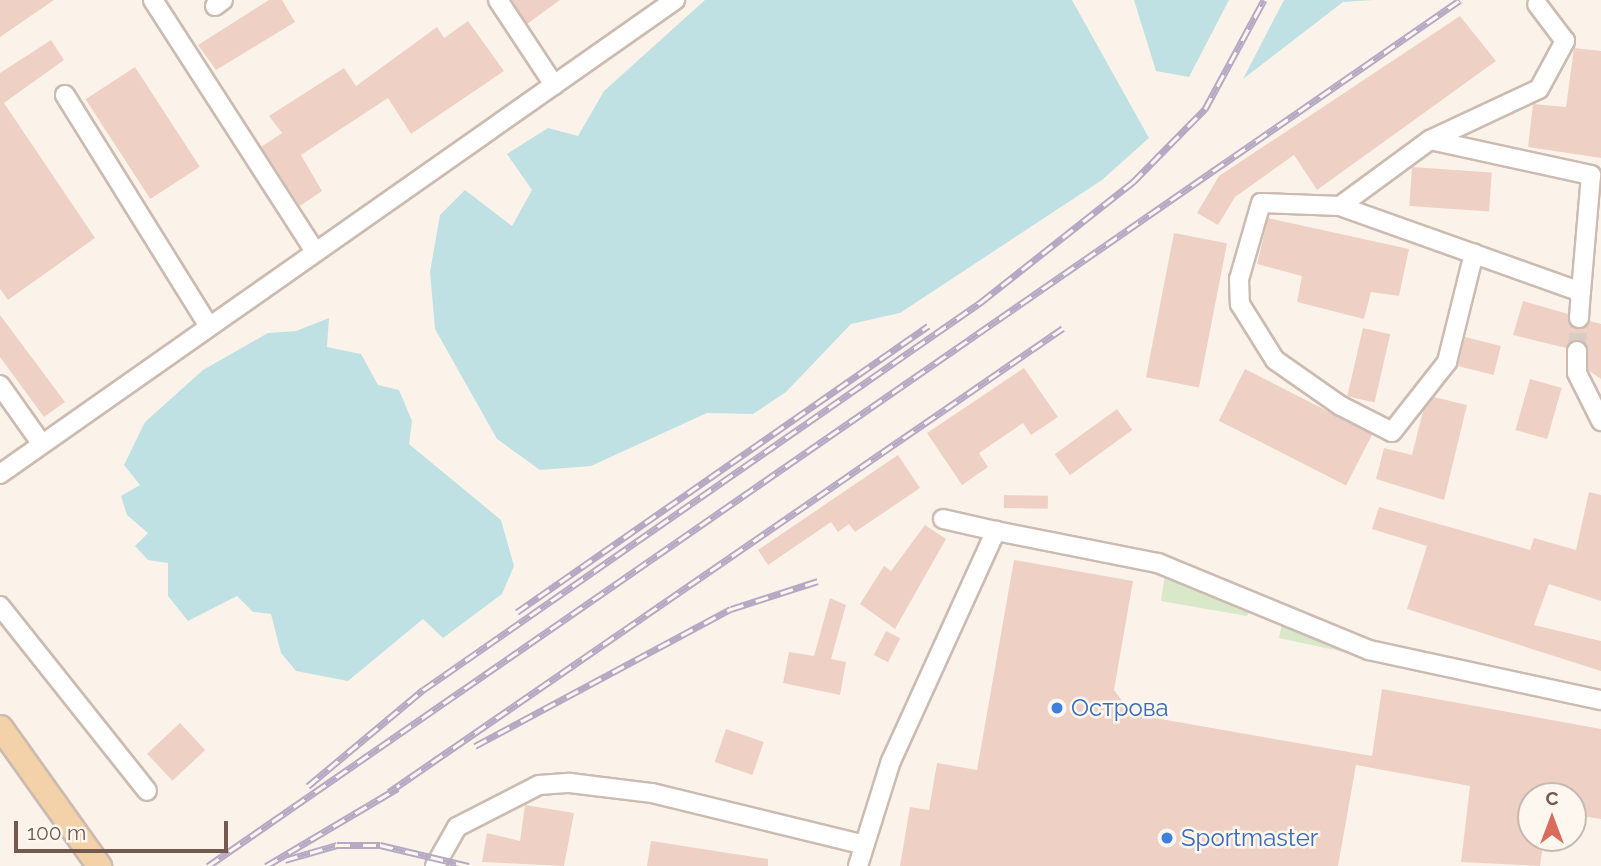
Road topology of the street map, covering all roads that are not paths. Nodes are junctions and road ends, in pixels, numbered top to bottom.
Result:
1 (153, 0) edge
2 (498, 0) edge
3 (675, 0) edge
4 (1537, 4) dead end
5 (554, 85) junction
6 (65, 95) dead end
7 (1430, 140) junction
8 (1340, 206) junction
9 (315, 251) junction
10 (1474, 253) junction
11 (1581, 292) junction
12 (1579, 318) tunnel mouth
13 (209, 326) junction
14 (1577, 351) tunnel mouth
15 (0, 385) edge
16 (1601, 421) edge
17 (41, 443) junction
18 (0, 474) edge
19 (943, 519) dead end
20 (996, 531) junction
21 (0, 606) edge
22 (1601, 700) edge
23 (0, 727) edge
24 (147, 791) dead end
25 (862, 844) junction
26 (97, 864) edge
27 (435, 866) edge
28 (858, 866) edge

1 - 9 street
2 - 5 street
3 - 5 street
4 - 7 street
5 - 9 street
6 - 13 street
7 - 8 street
7 - 11 street
8 - 10 street
8 - 10 street
9 - 13 street
10 - 11 street
11 - 12 street
13 - 17 street
14 - 16 street
15 - 17 street
17 - 18 street
19 - 20 street
20 - 22 street
20 - 25 street
21 - 24 street
23 - 26 main road
25 - 27 street
25 - 28 street

